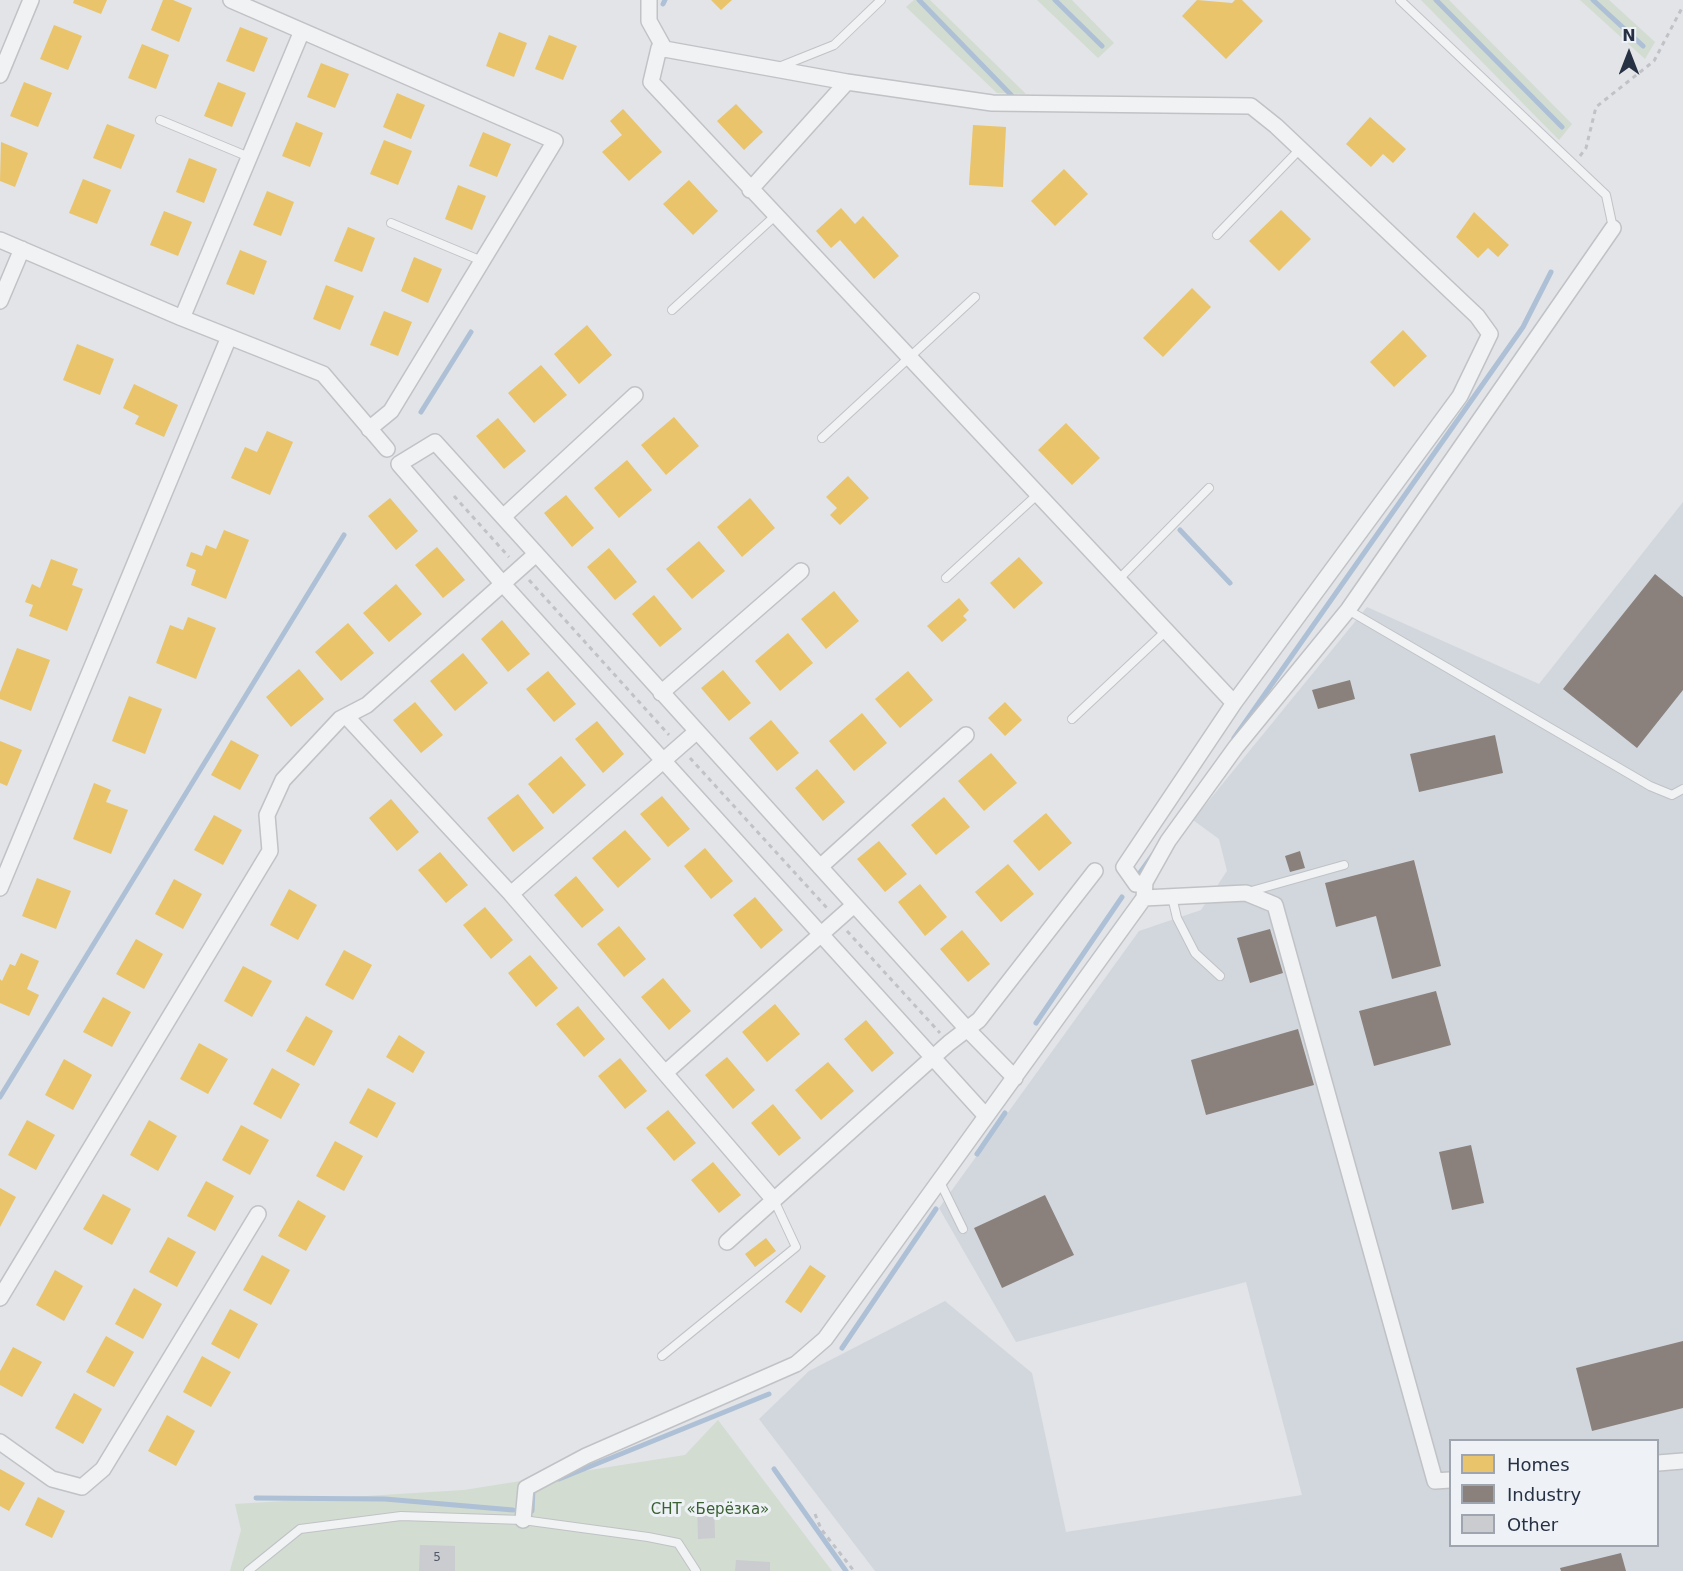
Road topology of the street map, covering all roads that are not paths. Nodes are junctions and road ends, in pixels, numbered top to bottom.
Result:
1 (31, 0) edge
2 (231, 0) edge
3 (649, 0) edge
4 (881, 0) edge
5 (1400, 0) edge
6 (302, 31) junction
7 (664, 48) junction
8 (3, 58) edge
9 (774, 69) junction
10 (0, 75) edge
11 (847, 82) junction
12 (160, 120) dead end
13 (1300, 148) junction
14 (249, 157) junction
15 (750, 190) junction
16 (775, 216) junction
17 (391, 223) dead end
18 (1612, 228) joint
19 (1217, 234) dead end
20 (0, 240) edge
21 (22, 249) junction
22 (482, 261) junction
23 (975, 297) dead end
24 (0, 302) edge
25 (672, 310) dead end
26 (182, 318) junction
27 (229, 337) junction
28 (909, 359) junction
29 (635, 395) dead end
30 (369, 429) junction
31 (822, 438) dead end
32 (387, 449) dead end
33 (1209, 488) dead end
34 (1037, 495) junction
35 (503, 517) junction
36 (536, 554) junction
37 (801, 571) dead end
38 (946, 578) dead end
39 (1118, 580) junction
40 (502, 583) junction
41 (1348, 610) junction
42 (1166, 631) junction
43 (662, 693) junction
44 (1234, 703) junction
45 (346, 716) junction
46 (1072, 719) dead end
47 (696, 732) junction
48 (966, 735) dead end
49 (663, 760) junction
50 (1683, 789) edge
51 (1344, 865) dead end
52 (820, 867) junction
53 (1095, 871) dead end
54 (1145, 882) junction
55 (0, 888) edge
56 (1246, 893) junction
57 (511, 894) junction
58 (1172, 897) junction
59 (1144, 898) junction
60 (854, 905) junction
61 (821, 934) junction
62 (1220, 976) dead end
63 (967, 1029) junction
64 (934, 1057) junction
65 (664, 1073) junction
66 (1015, 1078) junction
67 (985, 1115) junction
68 (939, 1180) junction
69 (774, 1200) junction
70 (258, 1214) dead end
71 (963, 1229) dead end
72 (727, 1242) dead end
73 (0, 1298) edge
74 (662, 1356) dead end
75 (0, 1442) edge
76 (1683, 1461) edge
77 (1659, 1463) edge
78 (1449, 1480) edge
79 (523, 1520) junction
80 (248, 1571) edge
81 (696, 1571) edge

1 - 8 street
2 - 6 street
3 - 7 street
4 - 9 lane
5 - 18 lane
6 - 14 street
6 - 22 street
7 - 9 street
7 - 15 street
8 - 10 street
9 - 11 street
11 - 13 street
11 - 15 street
12 - 14 lane
13 - 19 lane
13 - 44 street
14 - 26 street
15 - 16 street
16 - 25 lane
16 - 28 street
17 - 22 lane
18 - 41 street
20 - 21 street
21 - 24 street
21 - 26 street
22 - 30 street
23 - 28 lane
26 - 27 street
27 - 30 street
27 - 55 street
28 - 31 lane
28 - 34 street
29 - 35 street
30 - 32 street
33 - 39 lane
34 - 38 lane
34 - 39 street
35 - 36 street
35 - 40 street
36 - 40 street
36 - 43 street
37 - 43 street
39 - 42 street
40 - 45 street
40 - 49 street
41 - 50 lane
41 - 54 street
42 - 44 street
42 - 46 lane
43 - 47 street
44 - 54 street
45 - 57 street
45 - 73 street
47 - 49 street
47 - 52 street
48 - 52 street
49 - 57 street
49 - 61 street
51 - 56 lane
52 - 60 street
53 - 63 street
54 - 59 street
56 - 58 street
56 - 78 street
57 - 65 street
58 - 59 street
58 - 62 lane
59 - 66 street
60 - 61 street
60 - 63 street
61 - 64 street
61 - 65 street
63 - 64 street
63 - 66 street
64 - 67 street
64 - 69 street
65 - 69 street
66 - 67 street
67 - 68 street
68 - 71 lane
68 - 79 street
69 - 72 street
69 - 74 lane
70 - 75 street
76 - 77 street
79 - 80 lane
79 - 81 lane

